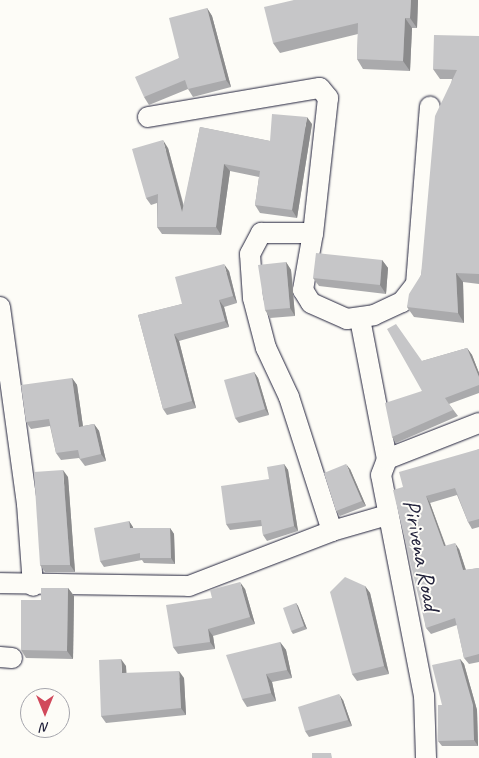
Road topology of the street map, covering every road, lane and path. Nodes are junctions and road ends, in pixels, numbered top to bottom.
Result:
1 (430, 107) dead end
2 (148, 116) dead end
3 (313, 233) junction
4 (0, 307) edge
5 (360, 319) junction
6 (479, 423) edge
7 (387, 459) junction
8 (387, 515) junction
9 (332, 531) junction
10 (0, 583) edge
11 (32, 586) junction
12 (426, 758) edge

1 - 5 street
2 - 3 street
3 - 5 street
3 - 9 street
4 - 11 street
5 - 7 street
6 - 7 street
7 - 8 street, Pirivena Road
8 - 9 street
8 - 12 street, Pirivena Road
9 - 11 street
10 - 11 street

